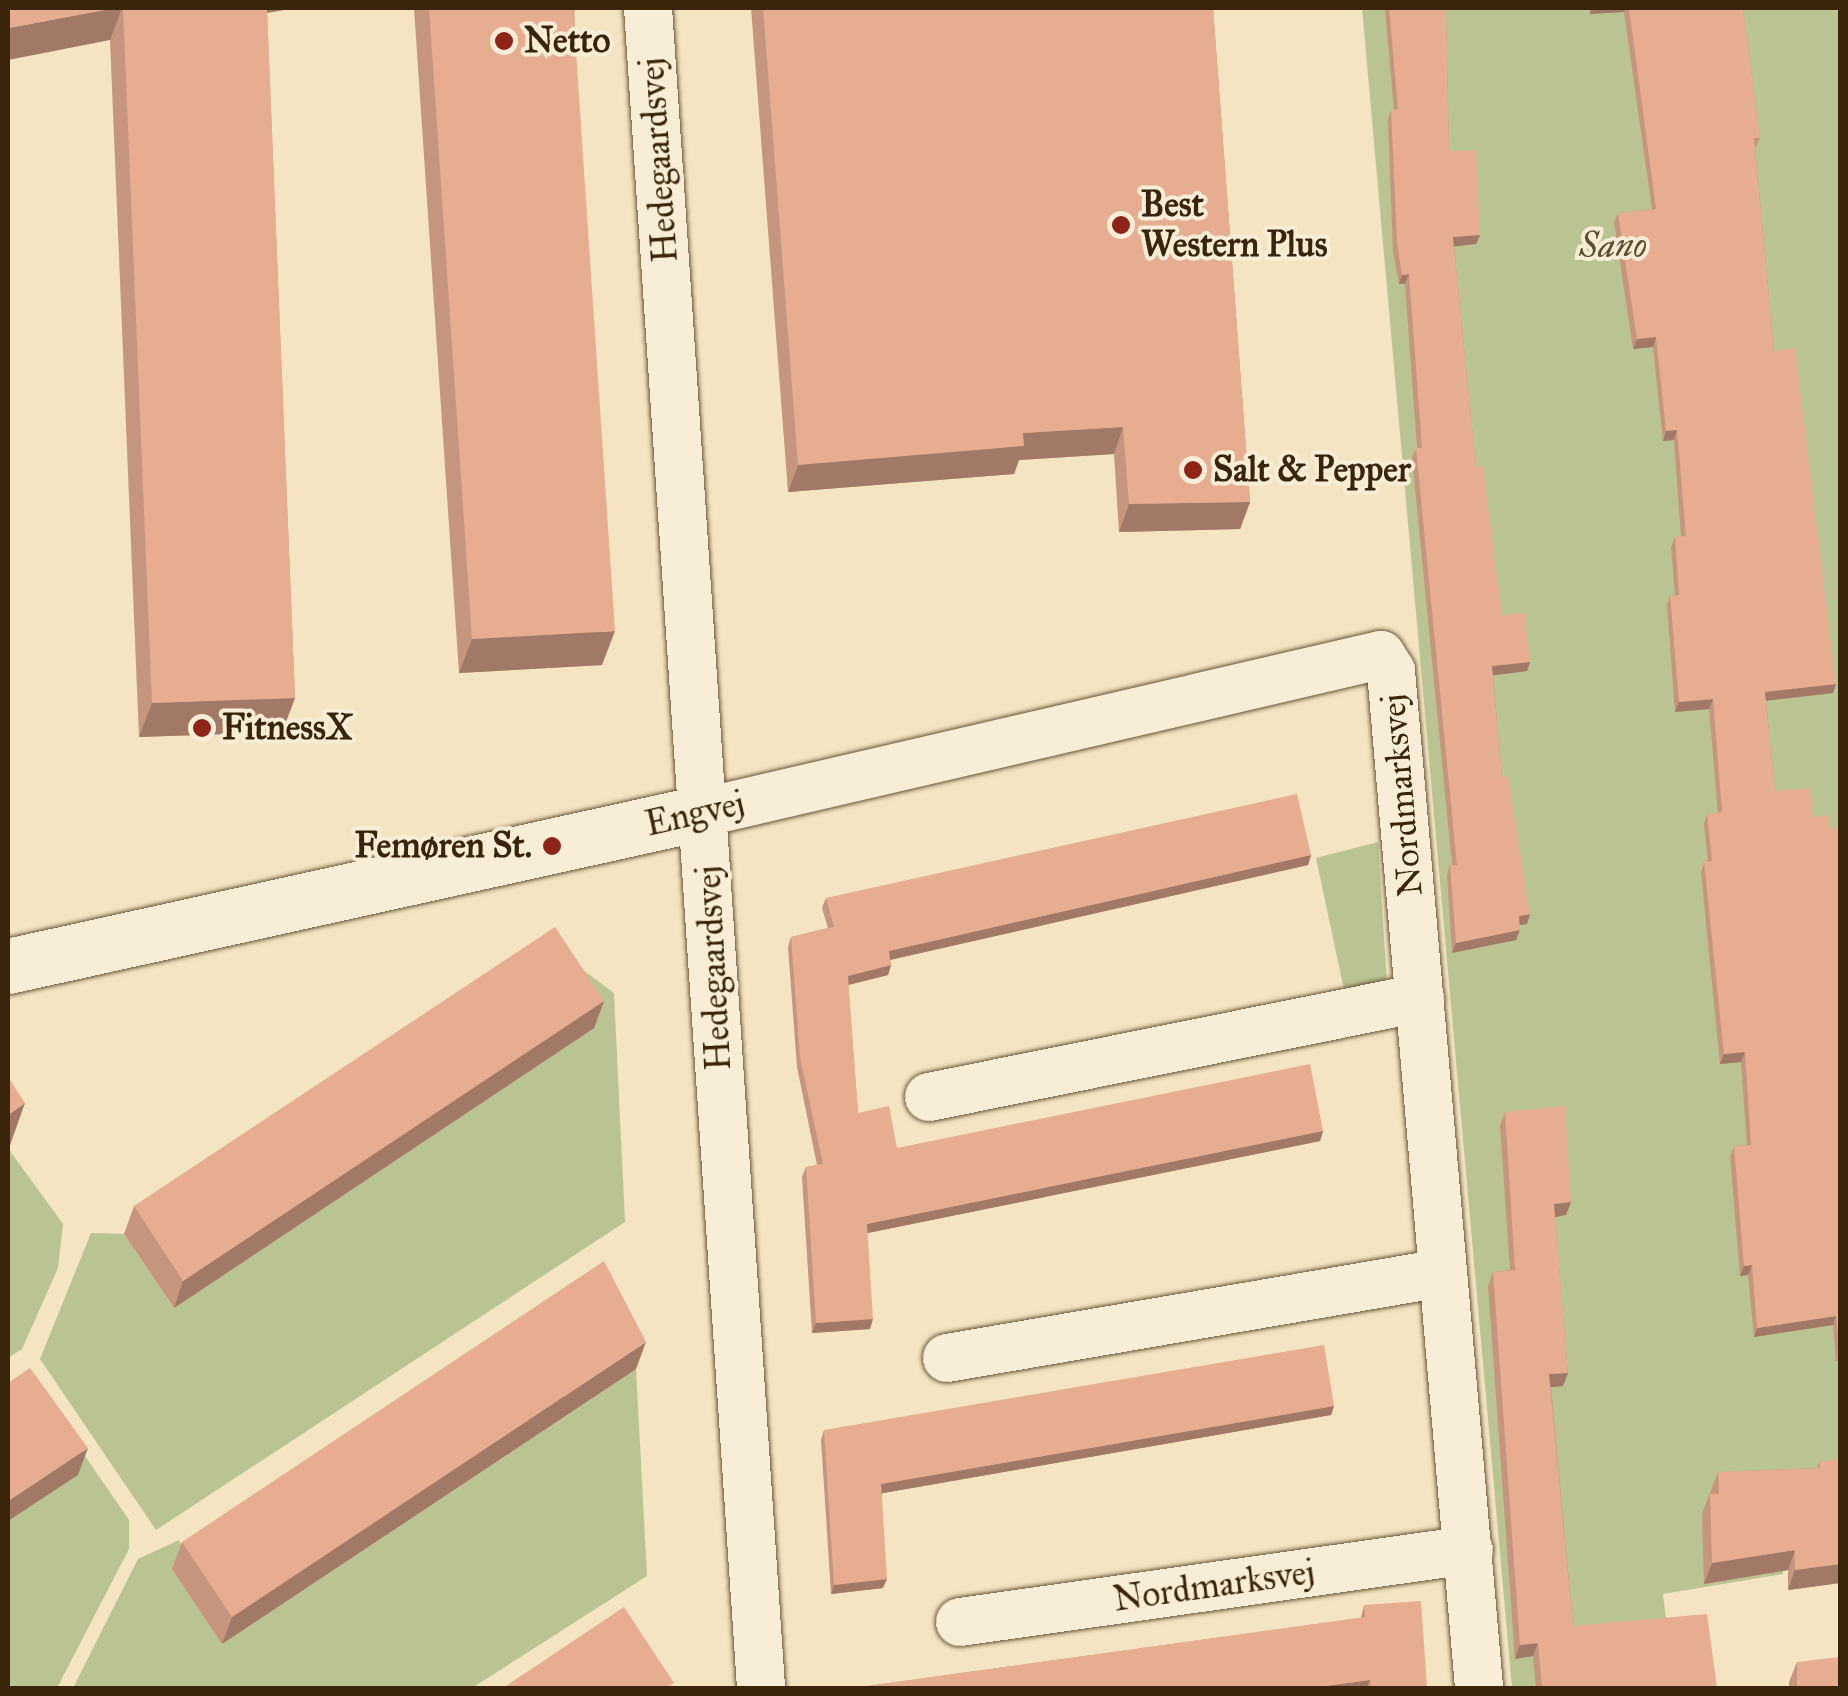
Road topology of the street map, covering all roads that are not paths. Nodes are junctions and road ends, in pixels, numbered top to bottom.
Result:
1 (648, 8) edge
2 (1381, 655) joint
3 (705, 812) junction
4 (8, 966) edge
5 (1420, 998) junction
6 (929, 1097) dead end
7 (1442, 1272) junction
8 (947, 1358) dead end
9 (1469, 1550) junction
10 (960, 1622) dead end
11 (761, 1688) edge
12 (1480, 1688) edge

1 - 3 street, Hedegaardsvej
2 - 3 street, Engvej
2 - 5 street, Nordmarksvej
3 - 4 street, Engvej
3 - 11 street, Hedegaardsvej
5 - 6 street
5 - 7 street, Nordmarksvej
7 - 8 street
7 - 9 street, Nordmarksvej
9 - 10 street, Nordmarksvej
9 - 12 street, Nordmarksvej

